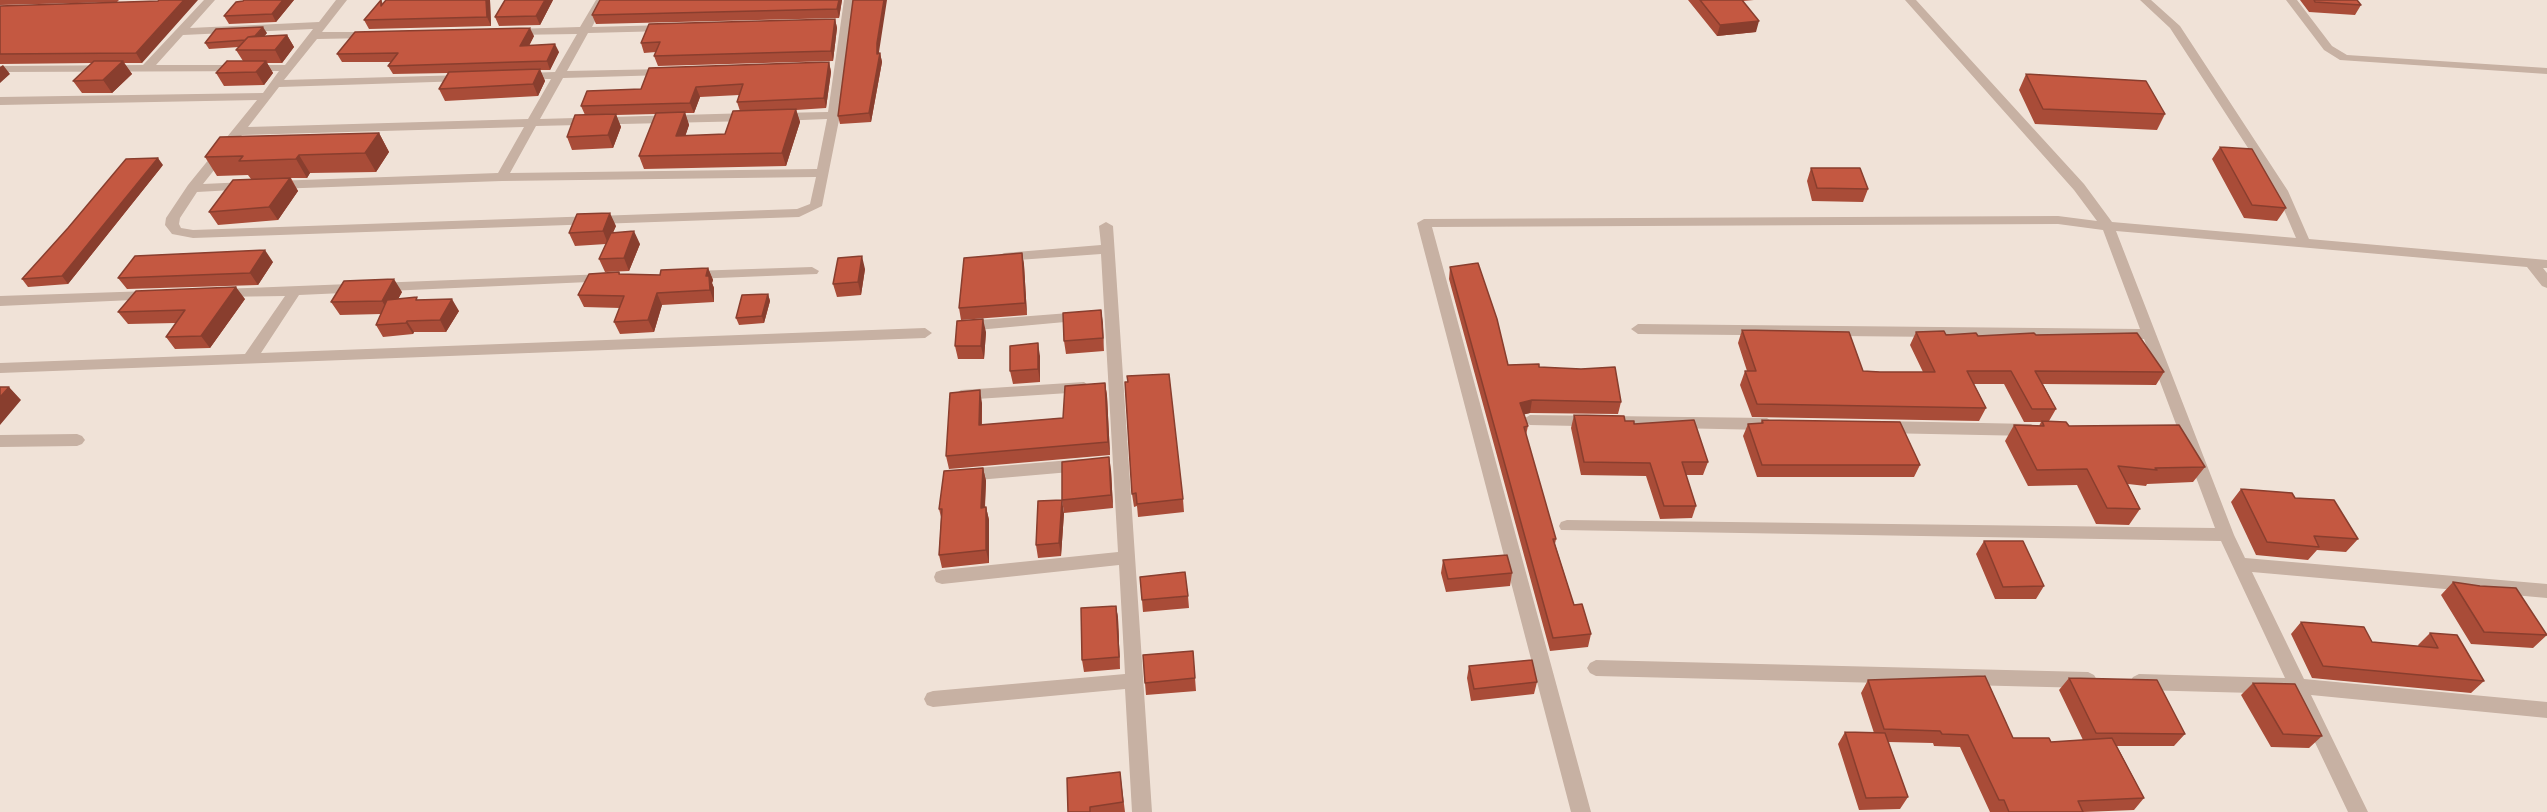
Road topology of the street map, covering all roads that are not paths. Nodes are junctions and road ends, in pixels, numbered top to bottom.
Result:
1 (210, 0) edge
2 (342, 0) edge
3 (601, 0) edge
4 (849, 0) edge
5 (1910, 0) edge
6 (2145, 0) edge
7 (2291, 0) edge
8 (321, 26) junction
9 (680, 27) edge
10 (584, 30) junction
11 (180, 32) junction
12 (502, 32) edge
13 (384, 35) edge
14 (313, 36) junction
15 (288, 68) junction
16 (0, 69) edge
17 (145, 70) junction
18 (676, 71) edge
19 (2547, 71) edge
20 (559, 75) junction
21 (512, 76) edge
22 (477, 78) edge
23 (276, 84) junction
24 (266, 96) junction
25 (0, 101) edge
26 (834, 115) junction
27 (532, 123) junction
28 (238, 130) junction
29 (823, 173) junction
30 (502, 177) junction
31 (193, 188) junction
32 (1106, 226) dead end
33 (2108, 226) junction
34 (2304, 242) junction
35 (1107, 249) junction
36 (988, 258) edge
37 (2531, 262) junction
38 (2547, 264) edge
39 (812, 271) dead end
40 (681, 276) edge
41 (621, 278) edge
42 (2547, 283) edge
43 (296, 290) junction
44 (211, 294) edge
45 (165, 296) edge
46 (0, 301) edge
47 (1112, 315) junction
48 (960, 327) edge
49 (1638, 329) dead end
50 (925, 333) dead end
51 (2149, 334) junction
52 (250, 358) junction
53 (0, 368) edge
54 (1116, 384) junction
55 (958, 395) edge
56 (1530, 420) dead end
57 (1781, 425) edge
58 (1864, 426) edge
59 (2044, 430) edge
60 (0, 441) edge
61 (77, 441) dead end
62 (1108, 463) junction
63 (954, 476) edge
64 (1567, 526) dead end
65 (2226, 535) junction
66 (1126, 558) junction
67 (2240, 564) junction
68 (942, 577) dead end
69 (2547, 591) edge
70 (1596, 668) dead end
71 (1134, 681) junction
72 (2298, 686) junction
73 (933, 699) dead end
74 (2547, 710) edge
75 (1142, 812) edge
76 (1581, 812) edge
77 (2358, 812) edge

1 - 11 street
2 - 8 street
3 - 10 street
4 - 26 street
5 - 33 street
6 - 34 street
7 - 19 street
8 - 11 street
8 - 14 street
9 - 10 street
10 - 12 street
10 - 20 street
11 - 17 street
13 - 14 street
14 - 15 street
15 - 17 street
15 - 23 street
16 - 17 street
18 - 20 street
20 - 21 street
20 - 27 street
22 - 23 street
23 - 24 street
24 - 25 street
24 - 28 street
26 - 27 street
26 - 29 street
27 - 28 street
27 - 30 street
28 - 31 street
29 - 30 street
29 - 31 street
30 - 31 street
32 - 35 street
33 - 34 street
33 - 51 street
33 - 76 street
34 - 37 street
35 - 36 street
35 - 47 street
37 - 38 street
37 - 42 street
39 - 40 street
41 - 43 street
43 - 44 street
43 - 52 street
45 - 46 street
47 - 48 street
47 - 54 street
49 - 51 street
50 - 52 street
51 - 65 street
52 - 53 street
54 - 55 street
54 - 62 street
56 - 57 street
58 - 59 street
60 - 61 street
62 - 63 street
62 - 66 street
64 - 65 street
65 - 67 street
66 - 68 street
66 - 71 street
67 - 69 street
67 - 72 street
70 - 72 street
71 - 73 street
71 - 75 street
72 - 74 street
72 - 77 street

